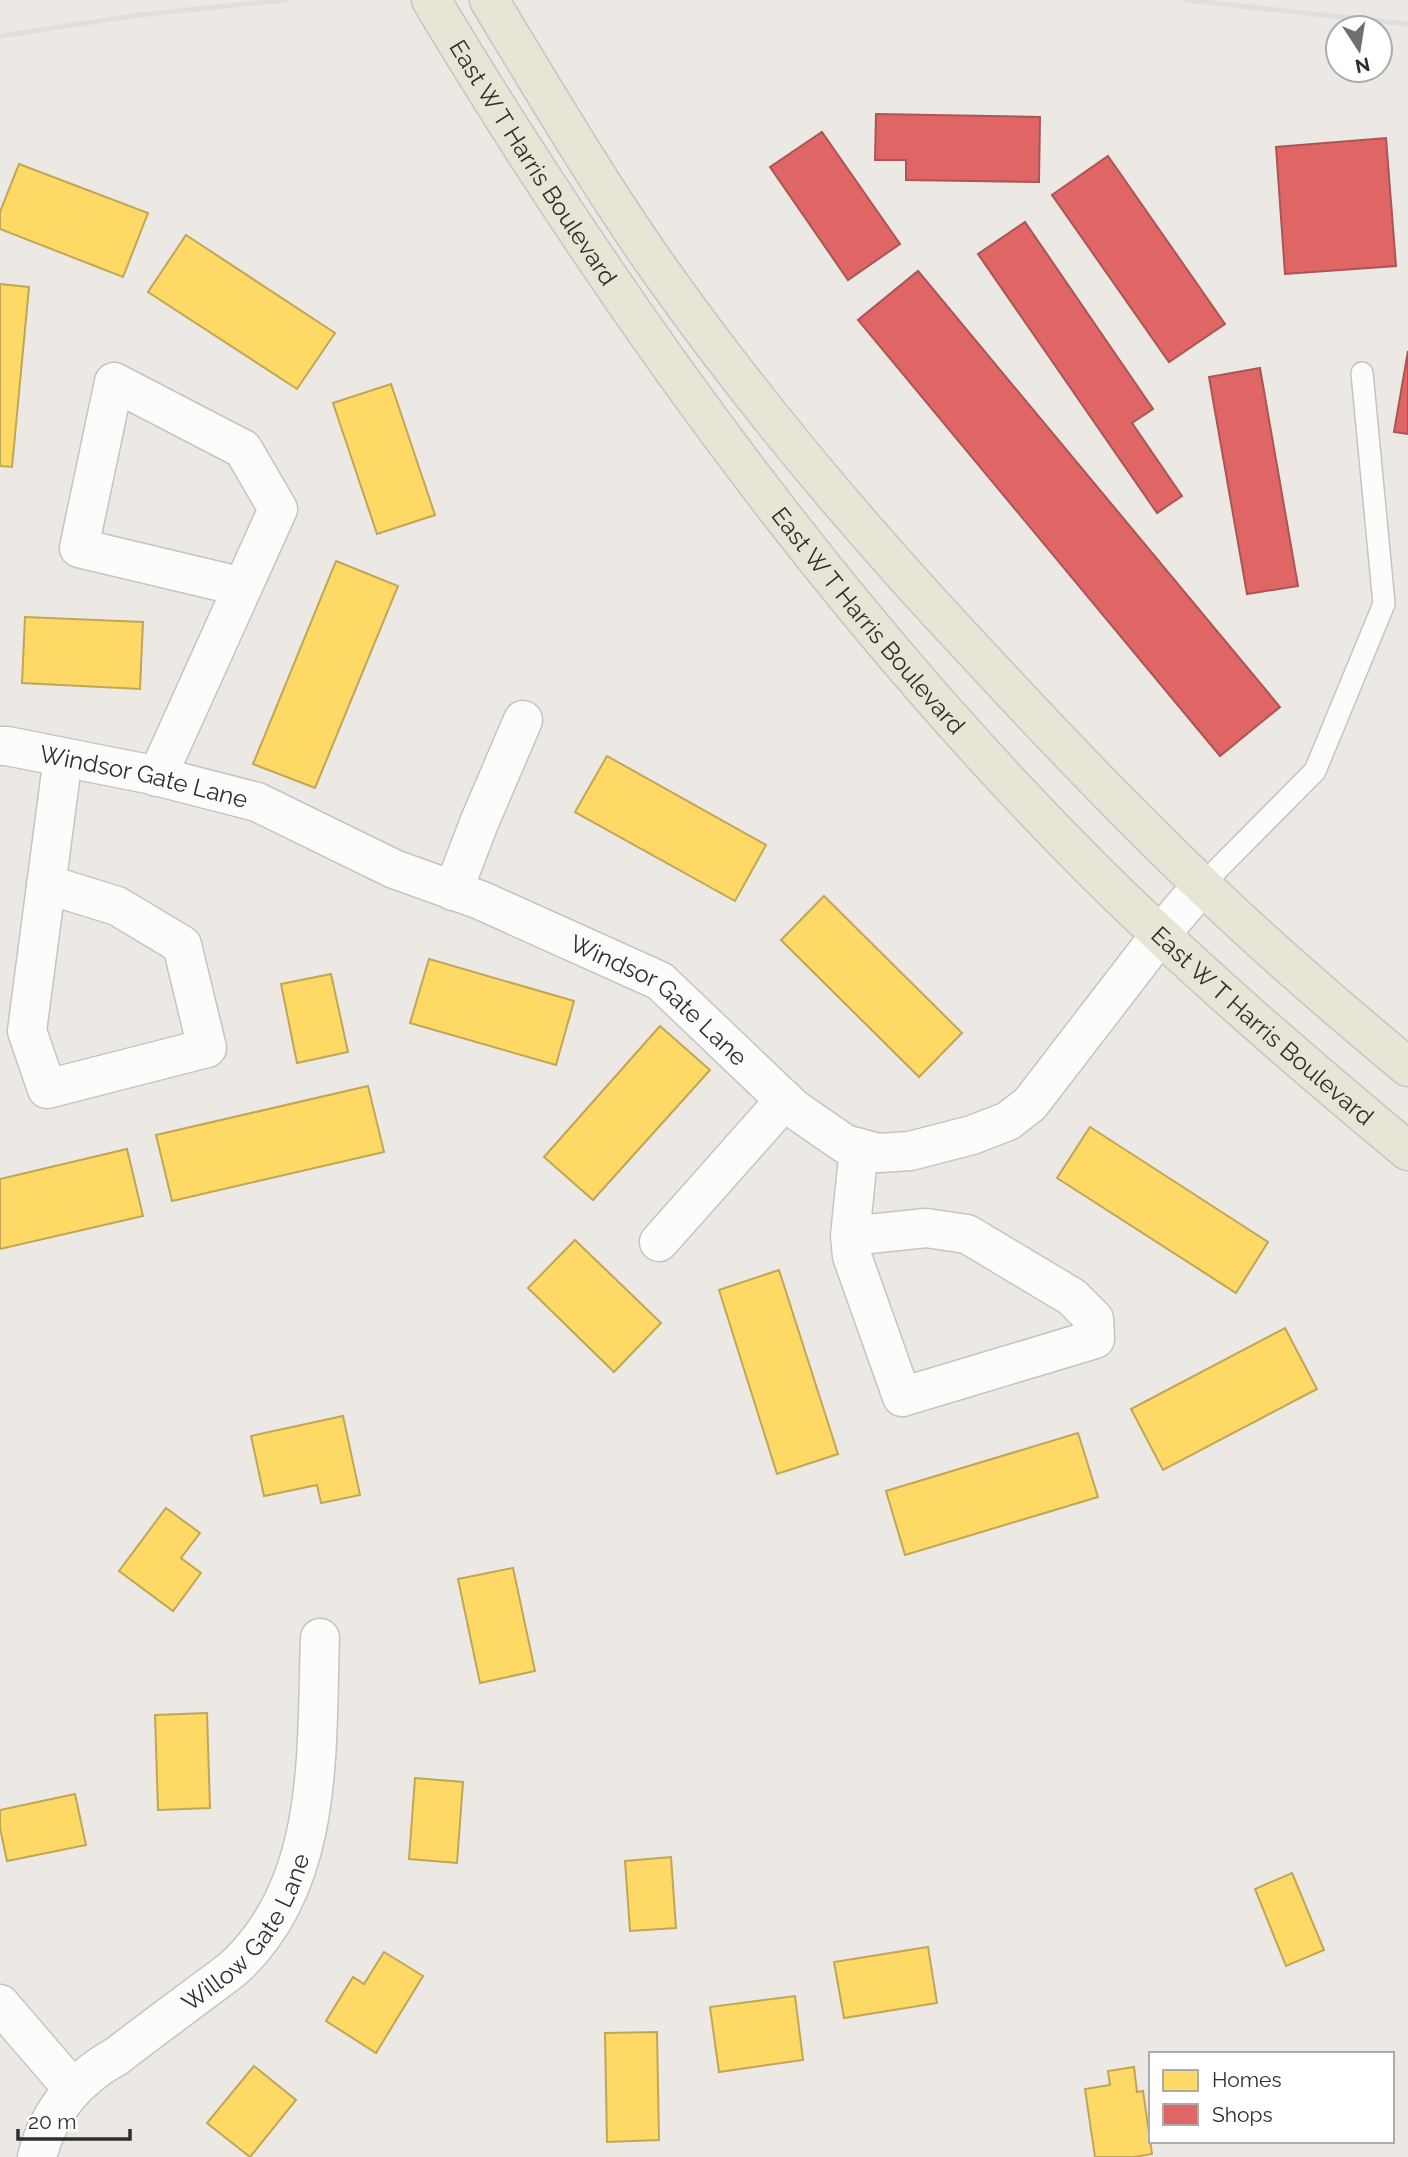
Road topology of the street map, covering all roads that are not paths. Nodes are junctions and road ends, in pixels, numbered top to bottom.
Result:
1 (431, 0) edge
2 (489, 0) edge
3 (1362, 373) dead end
4 (243, 587) junction
5 (523, 719) dead end
6 (0, 746) edge
7 (63, 757) junction
8 (157, 777) junction
9 (46, 884) junction
10 (1202, 886) junction
11 (453, 891) junction
12 (1160, 935) junction
13 (1408, 1067) edge
14 (785, 1100) junction
15 (859, 1148) junction
16 (1408, 1151) edge
17 (850, 1236) junction
18 (659, 1242) dead end
19 (320, 1638) dead end
20 (0, 2004) edge
21 (72, 2089) junction
22 (37, 2157) edge

1 - 12 main road, East W T Harris Boulevard
2 - 10 main road, East W T Harris Boulevard
3 - 10 lane
4 - 4 street
4 - 8 street
5 - 11 street
6 - 7 street, Windsor Gate Lane
7 - 8 street, Windsor Gate Lane
7 - 9 street
8 - 11 street, Windsor Gate Lane
9 - 9 street
10 - 12 street, Windsor Gate Lane
10 - 13 main road, East W T Harris Boulevard
11 - 14 street, Windsor Gate Lane
12 - 15 street, Windsor Gate Lane
12 - 16 main road, East W T Harris Boulevard
14 - 15 street, Windsor Gate Lane
14 - 18 street
15 - 17 street
17 - 17 street
19 - 21 street, Willow Gate Lane
20 - 21 street
21 - 22 street, Willow Gate Lane

